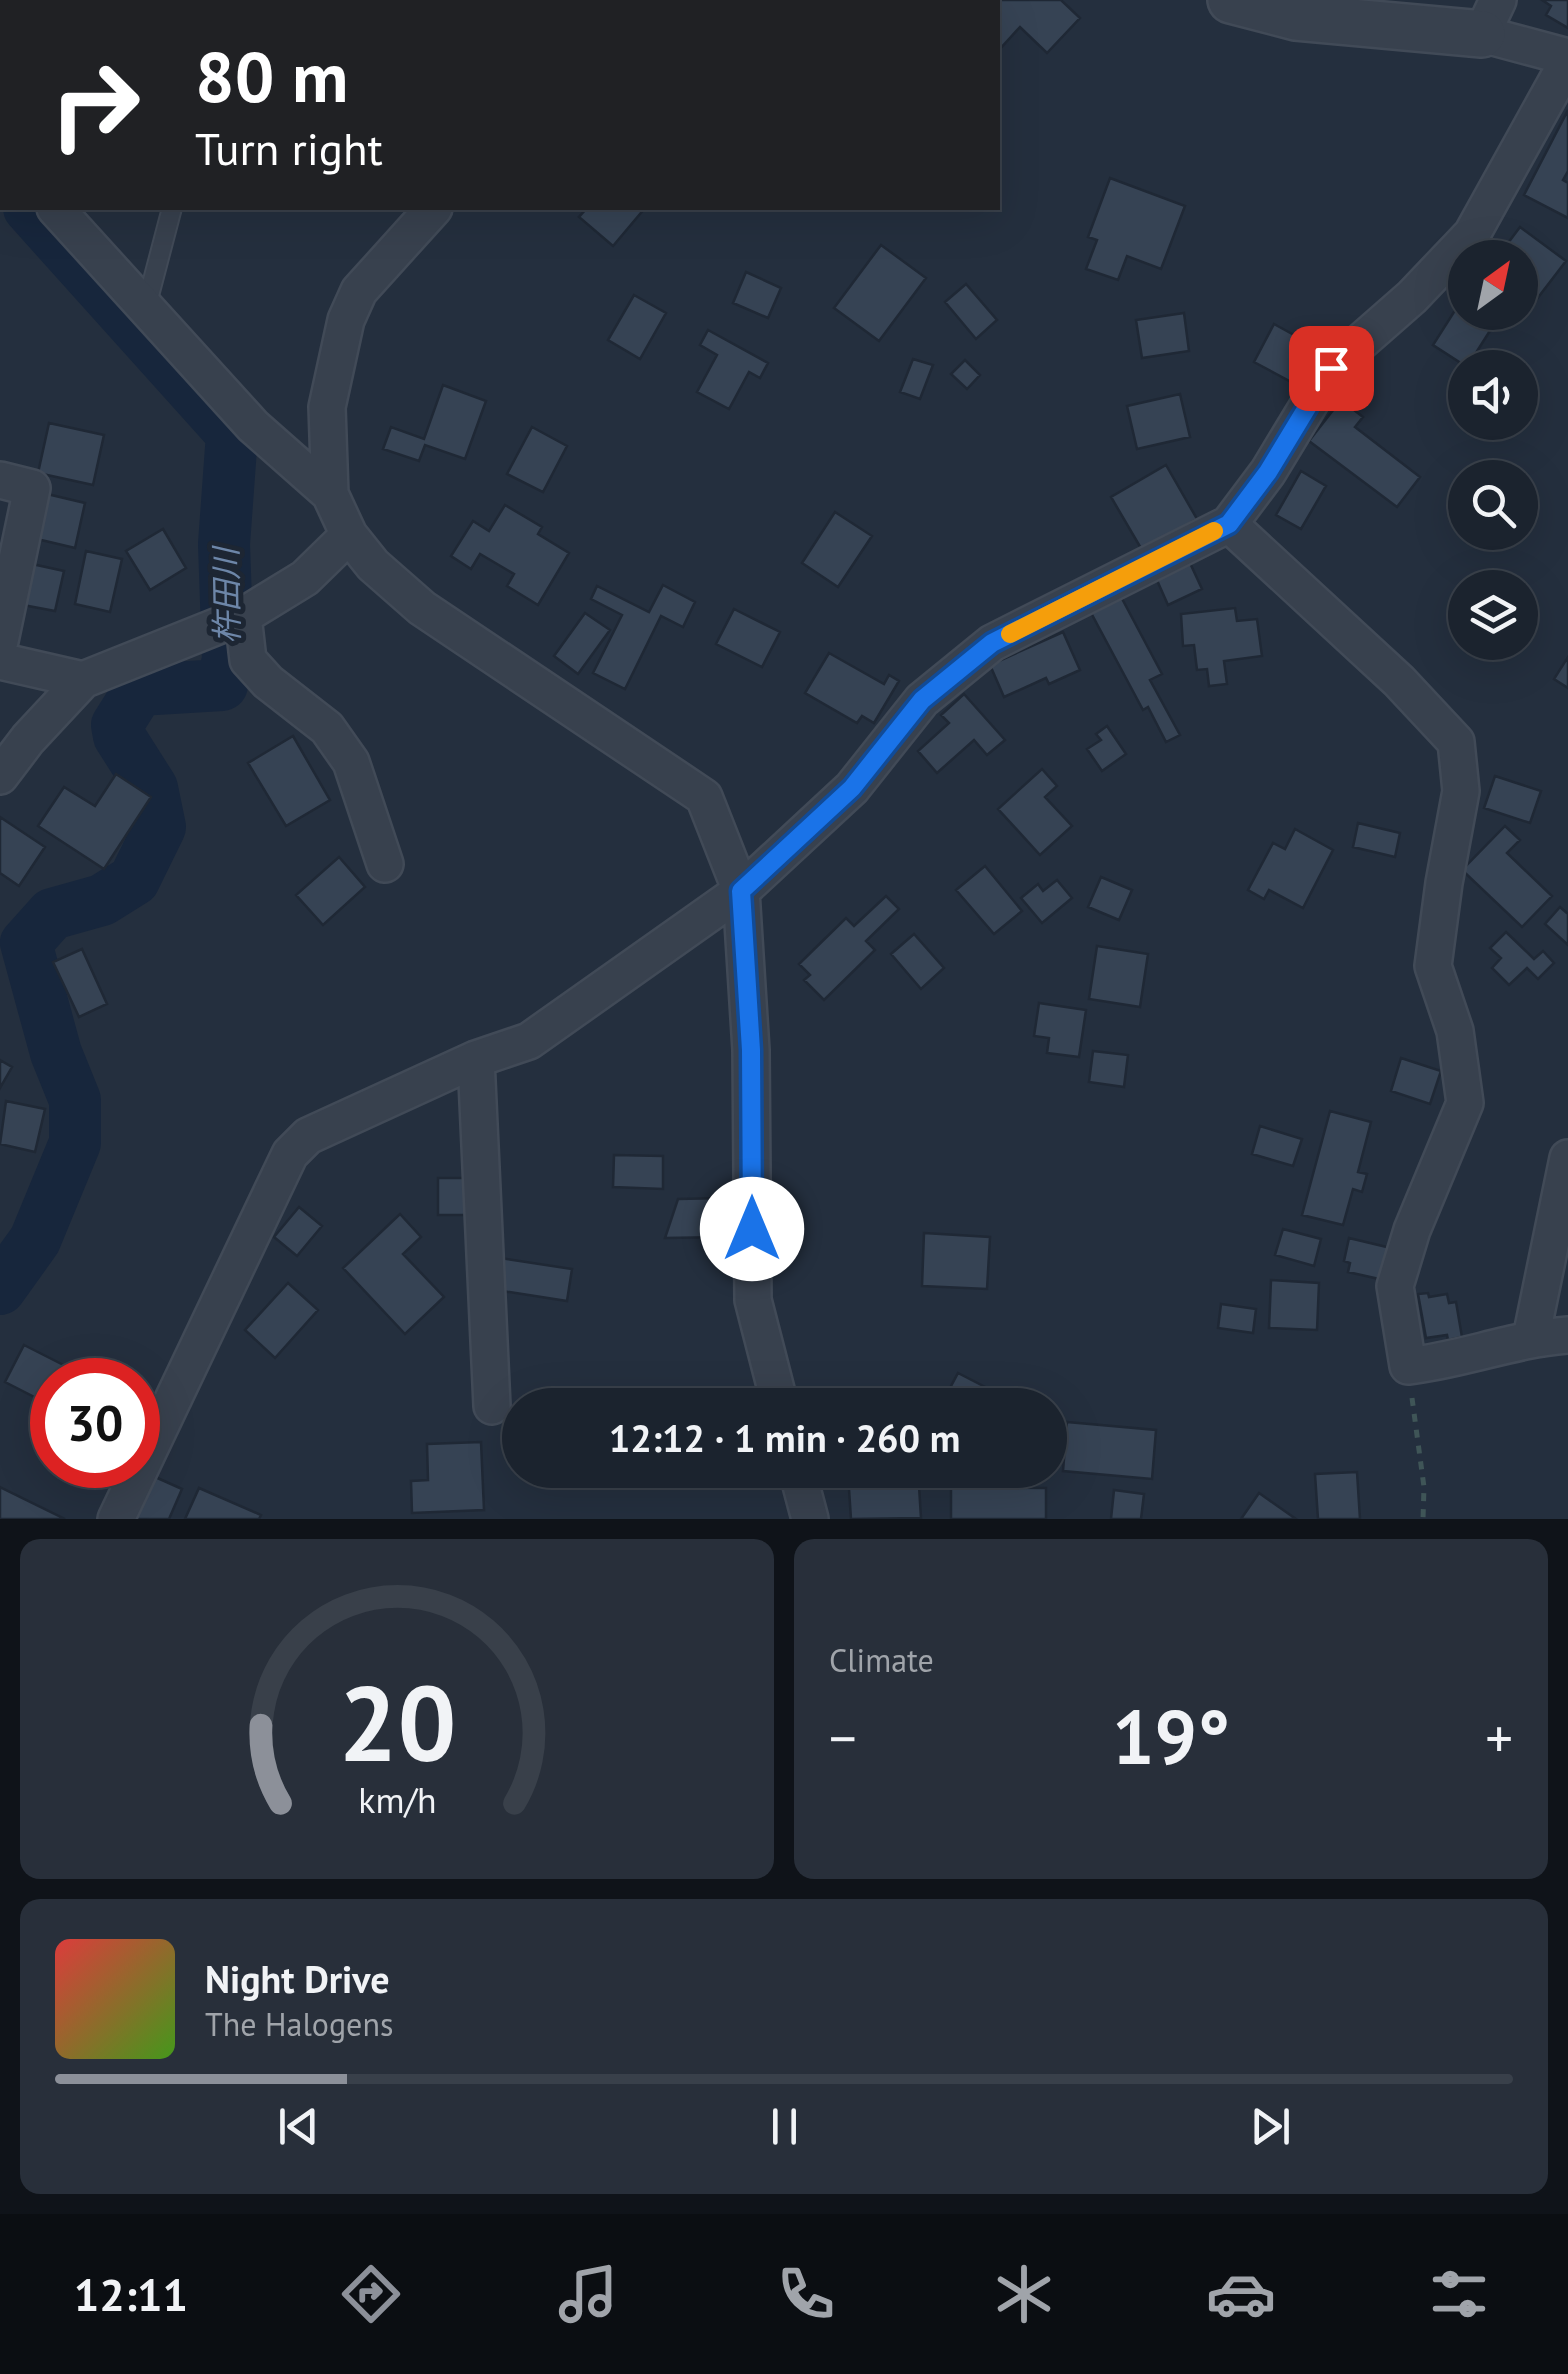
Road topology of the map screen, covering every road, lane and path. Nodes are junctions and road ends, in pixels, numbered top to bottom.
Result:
1 (1231, 0) edge
2 (1490, 17) edge
3 (1568, 59) edge
4 (57, 210) edge
5 (171, 210) edge
6 (432, 210) edge
7 (146, 307) junction
8 (0, 480) edge
9 (330, 494) junction
10 (1229, 524) junction
11 (349, 535) junction
12 (230, 622) junction
13 (0, 640) edge
14 (0, 661) edge
15 (83, 680) junction
16 (0, 776) edge
17 (386, 864) dead end
18 (741, 891) junction
19 (476, 1059) junction
20 (1568, 1158) edge
21 (1568, 1335) edge
22 (1531, 1338) junction
23 (1408, 1366) junction
24 (776, 1388) edge
25 (492, 1406) dead end
26 (802, 1488) edge
27 (116, 1519) edge
28 (810, 1519) edge
29 (1423, 1519) edge

1 - 2 street
2 - 3 street
3 - 10 street
4 - 7 street
5 - 7 lane
6 - 9 street
7 - 9 street
8 - 13 street
9 - 11 street
10 - 18 street
10 - 23 street
11 - 12 street
11 - 18 street
12 - 15 street
12 - 17 street
14 - 15 street
15 - 16 street
18 - 19 street
18 - 24 street
19 - 25 street
19 - 27 street
20 - 22 street
21 - 22 street
22 - 23 street
23 - 29 path
26 - 28 street

